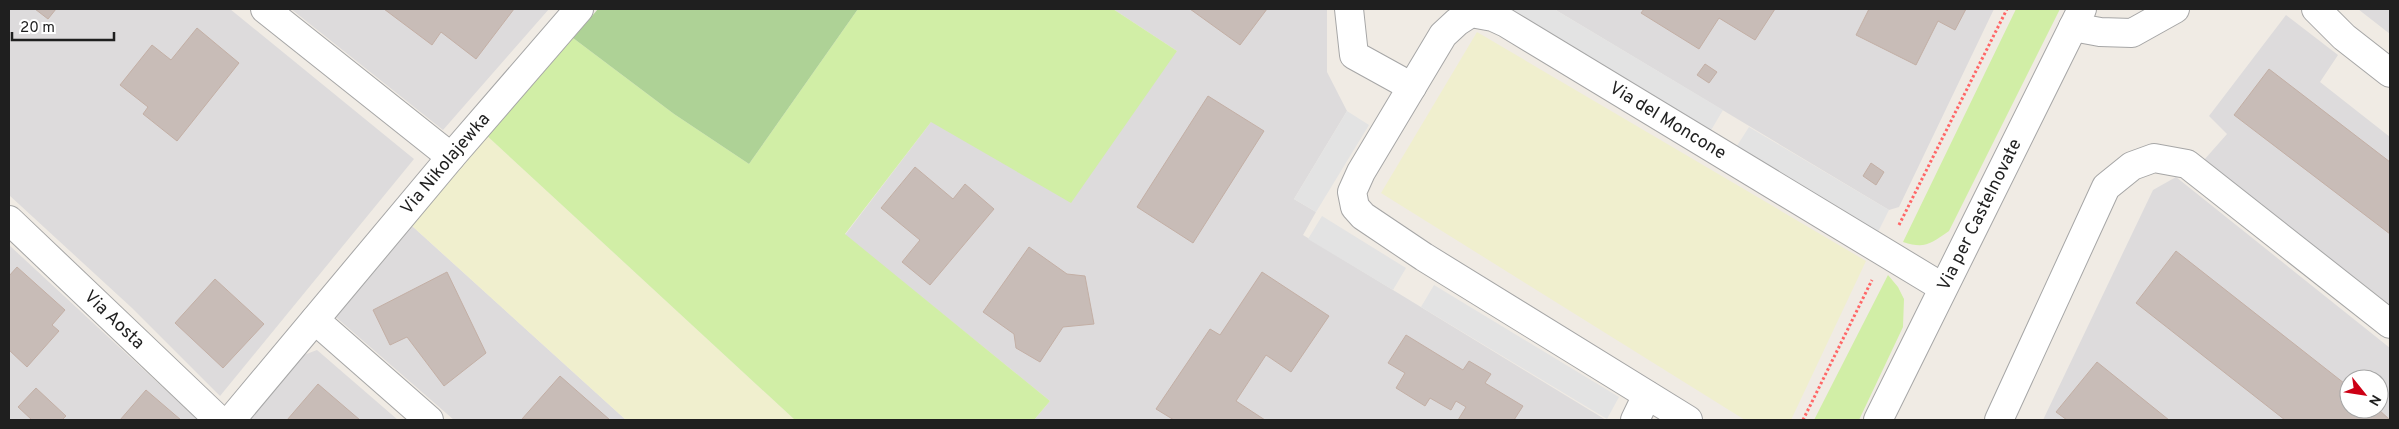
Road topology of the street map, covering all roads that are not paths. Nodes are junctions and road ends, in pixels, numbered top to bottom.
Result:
1 (264, 9) edge
2 (579, 9) edge
3 (1349, 9) edge
4 (2175, 9) edge
5 (2316, 9) edge
6 (2077, 18) edge
7 (2390, 73) edge
8 (1412, 87) junction
9 (451, 157) junction
10 (9, 220) edge
11 (1942, 287) junction
12 (315, 320) junction
13 (2390, 324) edge
14 (1648, 395) junction
15 (219, 420) edge
16 (231, 420) edge
17 (429, 420) edge
18 (1635, 420) edge
19 (1688, 420) edge
20 (1878, 420) edge
21 (1999, 420) edge

1 - 9 street
2 - 9 street, Via Nikolajewka
3 - 8 street
4 - 6 street
5 - 7 street
6 - 11 street, Via per Castelnovate
8 - 11 street, Via del Moncone
8 - 14 street, Via del Moncone
9 - 12 street, Via Nikolajewka
10 - 15 street, Via Aosta
11 - 20 street, Via per Castelnovate
12 - 16 street, Via Nikolajewka
12 - 17 street
13 - 21 street
14 - 18 street
14 - 19 street, Via del Moncone

